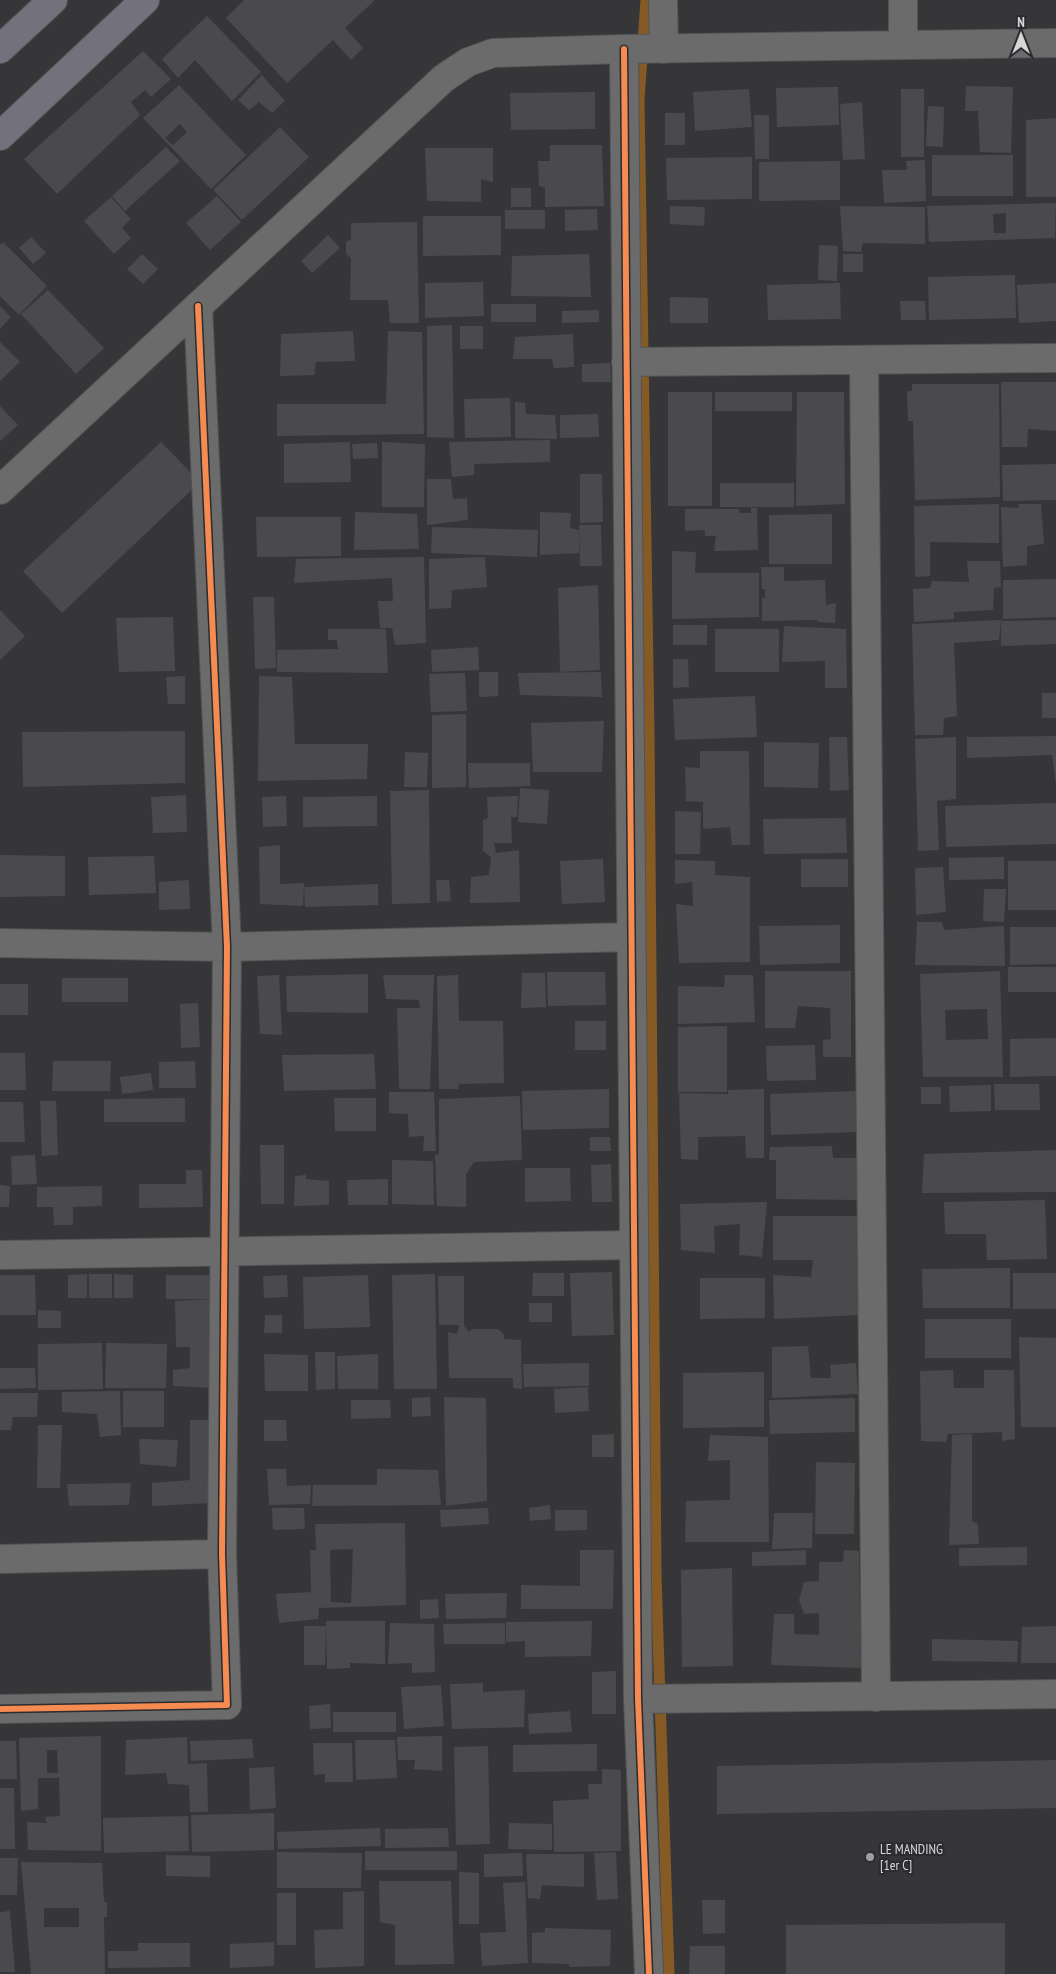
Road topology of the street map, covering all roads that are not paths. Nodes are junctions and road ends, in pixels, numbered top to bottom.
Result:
1 (53, 0) edge
2 (145, 0) edge
3 (663, 0) edge
4 (903, 0) edge
5 (1056, 43) edge
6 (904, 45) junction
7 (0, 49) edge
8 (624, 49) junction
9 (664, 49) junction
10 (0, 136) edge
11 (198, 306) junction
12 (1056, 358) edge
13 (864, 360) junction
14 (626, 362) junction
15 (0, 490) edge
16 (631, 937) junction
17 (0, 944) edge
18 (227, 947) junction
19 (634, 1245) junction
20 (225, 1252) junction
21 (0, 1255) edge
22 (222, 1554) junction
23 (0, 1559) edge
24 (1056, 1694) edge
25 (876, 1697) junction
26 (638, 1699) junction
27 (0, 1709) edge
28 (648, 1974) edge

1 - 7 main road
2 - 10 main road
3 - 9 street
4 - 6 street
5 - 6 street
6 - 9 street
8 - 9 street
8 - 11 street
8 - 14 street
11 - 15 street
11 - 18 street
12 - 13 street
13 - 14 street
13 - 25 street
14 - 16 street
16 - 18 street
16 - 19 street
17 - 18 street
18 - 20 street
19 - 20 street
19 - 26 street
20 - 21 street
20 - 22 street
22 - 23 street
22 - 27 street
24 - 25 street
25 - 26 street
26 - 28 street

